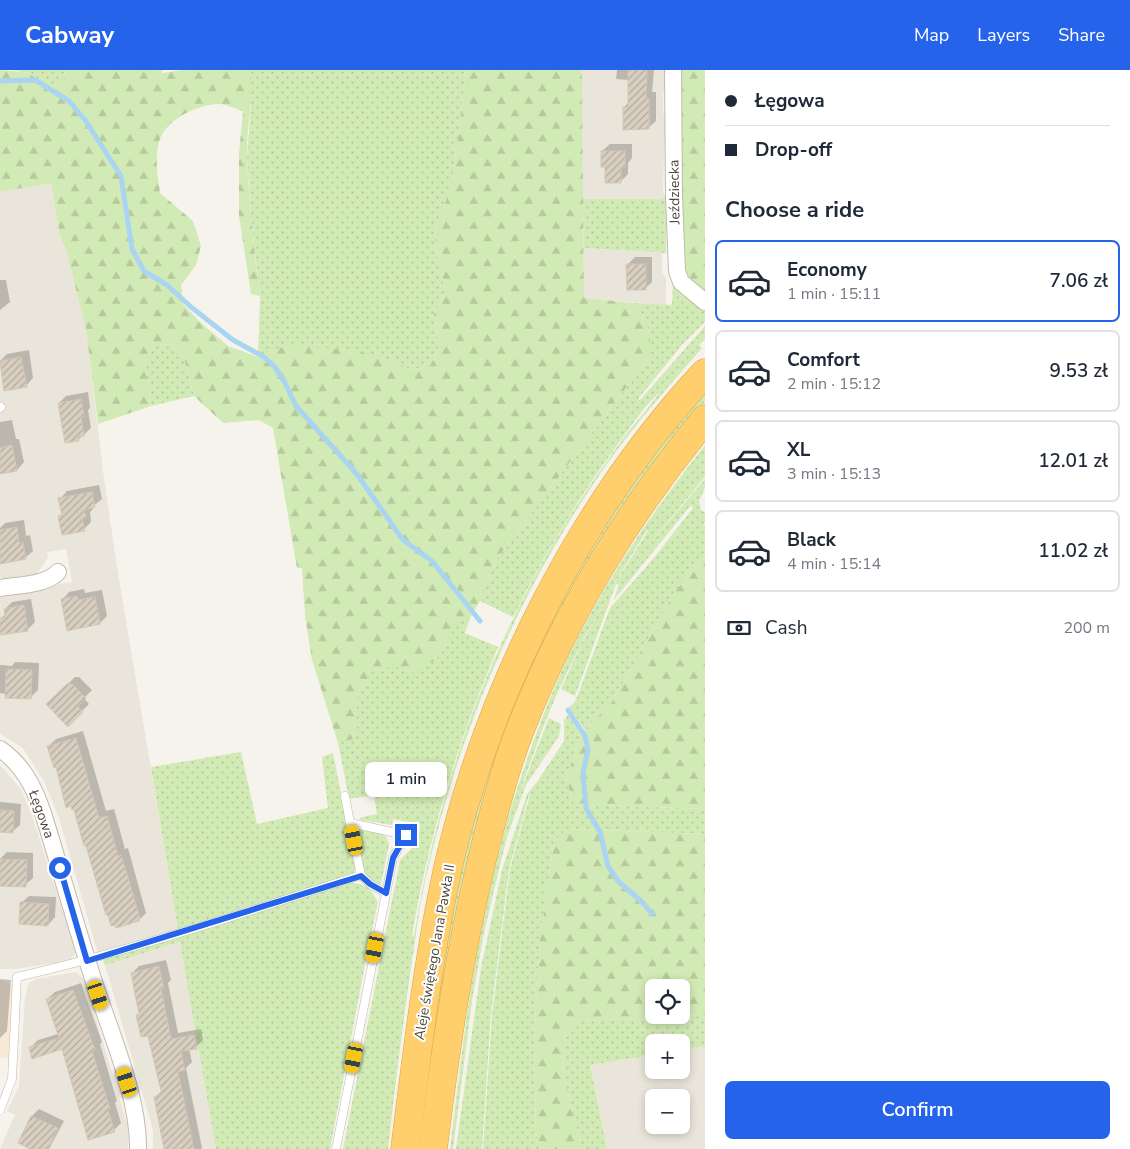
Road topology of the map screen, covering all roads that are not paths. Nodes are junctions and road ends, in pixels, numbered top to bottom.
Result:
1 (673, 70) edge
2 (705, 302) edge
3 (705, 373) edge
4 (705, 419) edge
5 (58, 572) dead end
6 (0, 588) edge
7 (0, 749) edge
8 (345, 796) dead end
9 (350, 822) junction
10 (361, 876) junction
11 (386, 893) junction
12 (87, 961) junction
13 (0, 1110) edge
14 (138, 1149) edge
15 (336, 1149) edge
16 (405, 1149) edge
17 (433, 1149) edge

1 - 2 street, Jeździecka
3 - 16 highway, Aleje świętego Jana Pawła II
4 - 17 highway, Aleje świętego Jana Pawła II
5 - 6 street
7 - 12 street, Łęgowa
8 - 9 lane
9 - 10 lane
9 - 11 lane
10 - 11 lane
10 - 12 lane
11 - 15 lane
12 - 13 lane
12 - 14 street, Łęgowa

